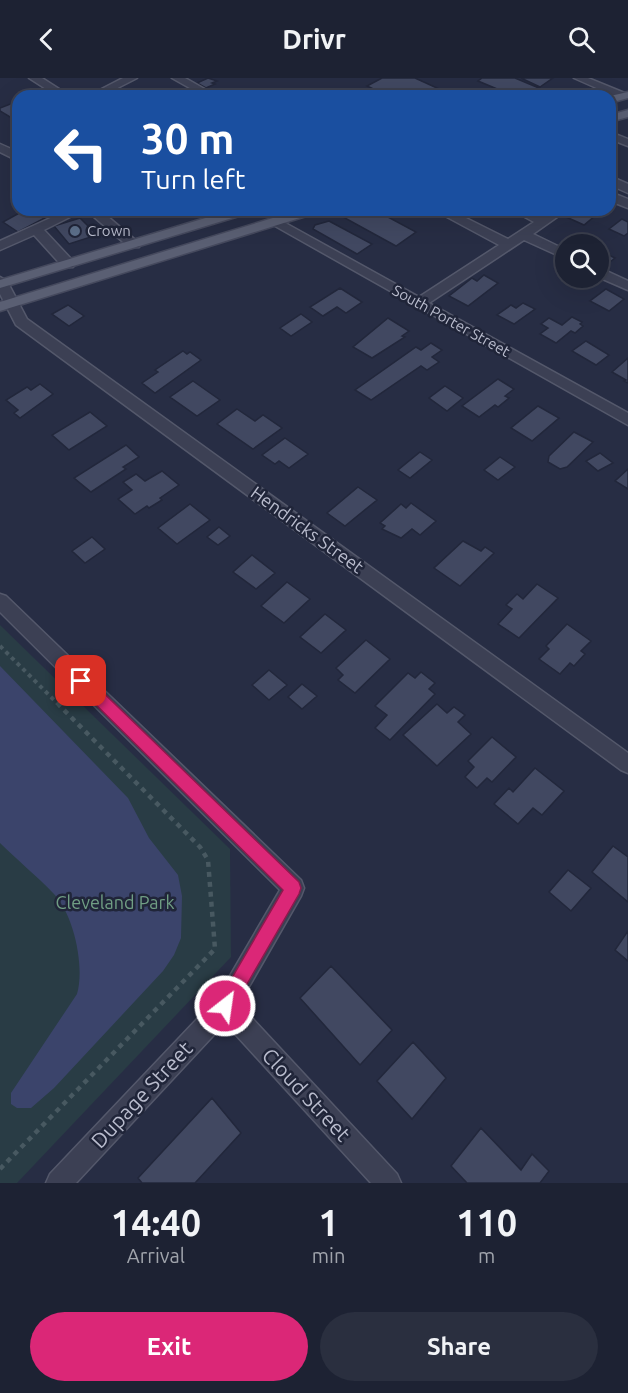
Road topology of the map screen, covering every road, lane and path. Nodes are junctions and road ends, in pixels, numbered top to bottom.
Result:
1 (34, 78) edge
2 (132, 78) edge
3 (177, 78) edge
4 (579, 78) edge
5 (595, 81) edge
6 (55, 90) edge
7 (106, 90) edge
8 (200, 90) edge
9 (615, 90) edge
10 (65, 216) edge
11 (99, 216) edge
12 (225, 216) edge
13 (293, 216) edge
14 (452, 216) edge
15 (530, 216) edge
16 (552, 216) edge
17 (274, 222) junction
18 (543, 222) junction
19 (36, 229) junction
20 (524, 234) junction
21 (134, 244) junction
22 (509, 244) junction
23 (0, 246) edge
24 (555, 250) edge
25 (68, 264) junction
26 (609, 276) edge
27 (0, 283) edge
28 (628, 286) edge
29 (419, 303) junction
30 (5, 306) edge
31 (628, 420) edge
32 (0, 601) edge
33 (0, 646) edge
34 (628, 764) edge
35 (225, 1006) junction
36 (0, 1169) edge
37 (59, 1183) edge
38 (388, 1183) edge

1 - 6 street
2 - 7 street
3 - 8 street
4 - 5 street
5 - 9 street
10 - 19 street
11 - 21 street
12 - 21 main road
13 - 17 main road
14 - 22 street
15 - 18 street
16 - 18 street
17 - 29 street, South Porter Street
17 - 30 main road
18 - 20 street
19 - 23 street
19 - 25 street
20 - 22 street
20 - 24 street
21 - 25 main road
22 - 29 street
25 - 27 main road
26 - 28 street
27 - 30 street, Hendricks Street
29 - 31 street, South Porter Street
30 - 34 street, Hendricks Street
32 - 35 street, Dupage Street
33 - 36 path
35 - 37 street, Dupage Street
35 - 38 street, Cloud Street

